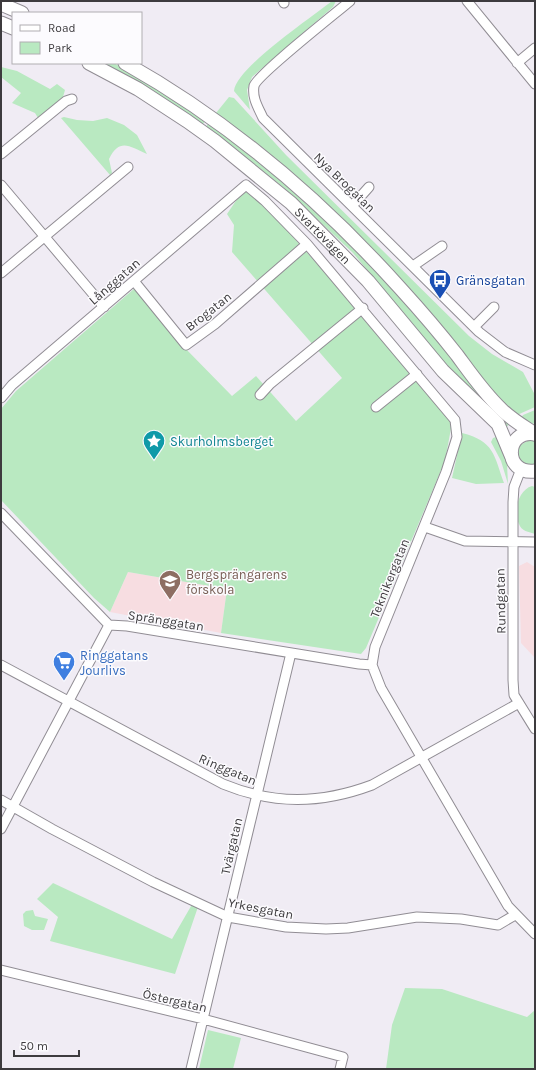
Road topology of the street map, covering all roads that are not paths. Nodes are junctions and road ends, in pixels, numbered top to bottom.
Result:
1 (350, 1) edge
2 (467, 1) edge
3 (1, 4) edge
4 (20, 12) edge
5 (1, 23) edge
6 (12, 28) edge
7 (535, 48) edge
8 (517, 63) junction
9 (91, 64) edge
10 (127, 64) edge
11 (535, 84) edge
12 (72, 99) dead end
13 (1, 154) edge
14 (128, 167) dead end
15 (1, 185) edge
16 (246, 185) joint
17 (369, 187) dead end
18 (352, 206) junction
19 (46, 236) junction
20 (307, 244) junction
21 (442, 246) dead end
22 (413, 266) junction
23 (1, 274) edge
24 (134, 281) junction
25 (104, 307) junction
26 (494, 307) dead end
27 (363, 308) junction
28 (474, 327) junction
29 (535, 365) edge
30 (417, 374) junction
31 (260, 395) dead end
32 (1, 398) edge
33 (376, 407) dead end
34 (535, 434) edge
35 (511, 455) junction
36 (529, 473) edge
37 (1, 513) edge
38 (425, 527) junction
39 (513, 541) junction
40 (535, 542) edge
41 (109, 625) junction
42 (291, 653) junction
43 (1, 665) edge
44 (372, 665) junction
45 (69, 701) junction
46 (519, 703) junction
47 (535, 729) edge
48 (422, 758) junction
49 (256, 796) junction
50 (1, 800) edge
51 (13, 807) junction
52 (1, 829) edge
53 (515, 915) junction
54 (228, 917) junction
55 (535, 934) edge
56 (1, 970) edge
57 (203, 1019) junction
58 (191, 1069) edge
59 (340, 1069) edge

1 - 18 street, Nya Brogatan
2 - 8 street
3 - 4 main road
5 - 6 main road
7 - 8 street
8 - 11 street
9 - 35 main road, Svartövägen
10 - 34 main road, Svartövägen
12 - 13 street
14 - 19 street
15 - 19 street
16 - 20 street, Teknikergatan
16 - 24 street, Långgatan
17 - 18 street
18 - 22 street, Nya Brogatan
19 - 23 street
19 - 25 street
20 - 24 street, Brogatan
20 - 27 street, Teknikergatan
21 - 22 street
22 - 28 street, Nya Brogatan
24 - 25 street, Långgatan
25 - 32 street, Långgatan
26 - 28 street
27 - 30 street, Teknikergatan
27 - 31 street
28 - 29 street, Nya Brogatan
30 - 33 street
30 - 38 street, Teknikergatan
34 - 35 main road
35 - 36 main road, Svartövägen
36 - 39 street, Rundgatan
37 - 41 street, Spränggatan
38 - 39 street
38 - 44 street, Teknikergatan
39 - 40 street
39 - 46 street, Rundgatan
41 - 42 street, Spränggatan
41 - 45 street
42 - 44 street, Spränggatan
42 - 49 street, Tvärgatan
43 - 45 street, Ringgatan
44 - 48 street
45 - 49 street, Ringgatan
45 - 51 street
46 - 47 street, Rundgatan
46 - 48 street, Ringgatan
48 - 49 street, Ringgatan
48 - 53 street
49 - 54 street, Tvärgatan
50 - 51 street, Yrkesgatan
51 - 52 street
51 - 54 street, Yrkesgatan
53 - 54 street, Yrkesgatan
53 - 55 street
54 - 57 street, Tvärgatan
56 - 57 street, Östergatan
57 - 58 street, Tvärgatan
57 - 59 street, Östergatan

